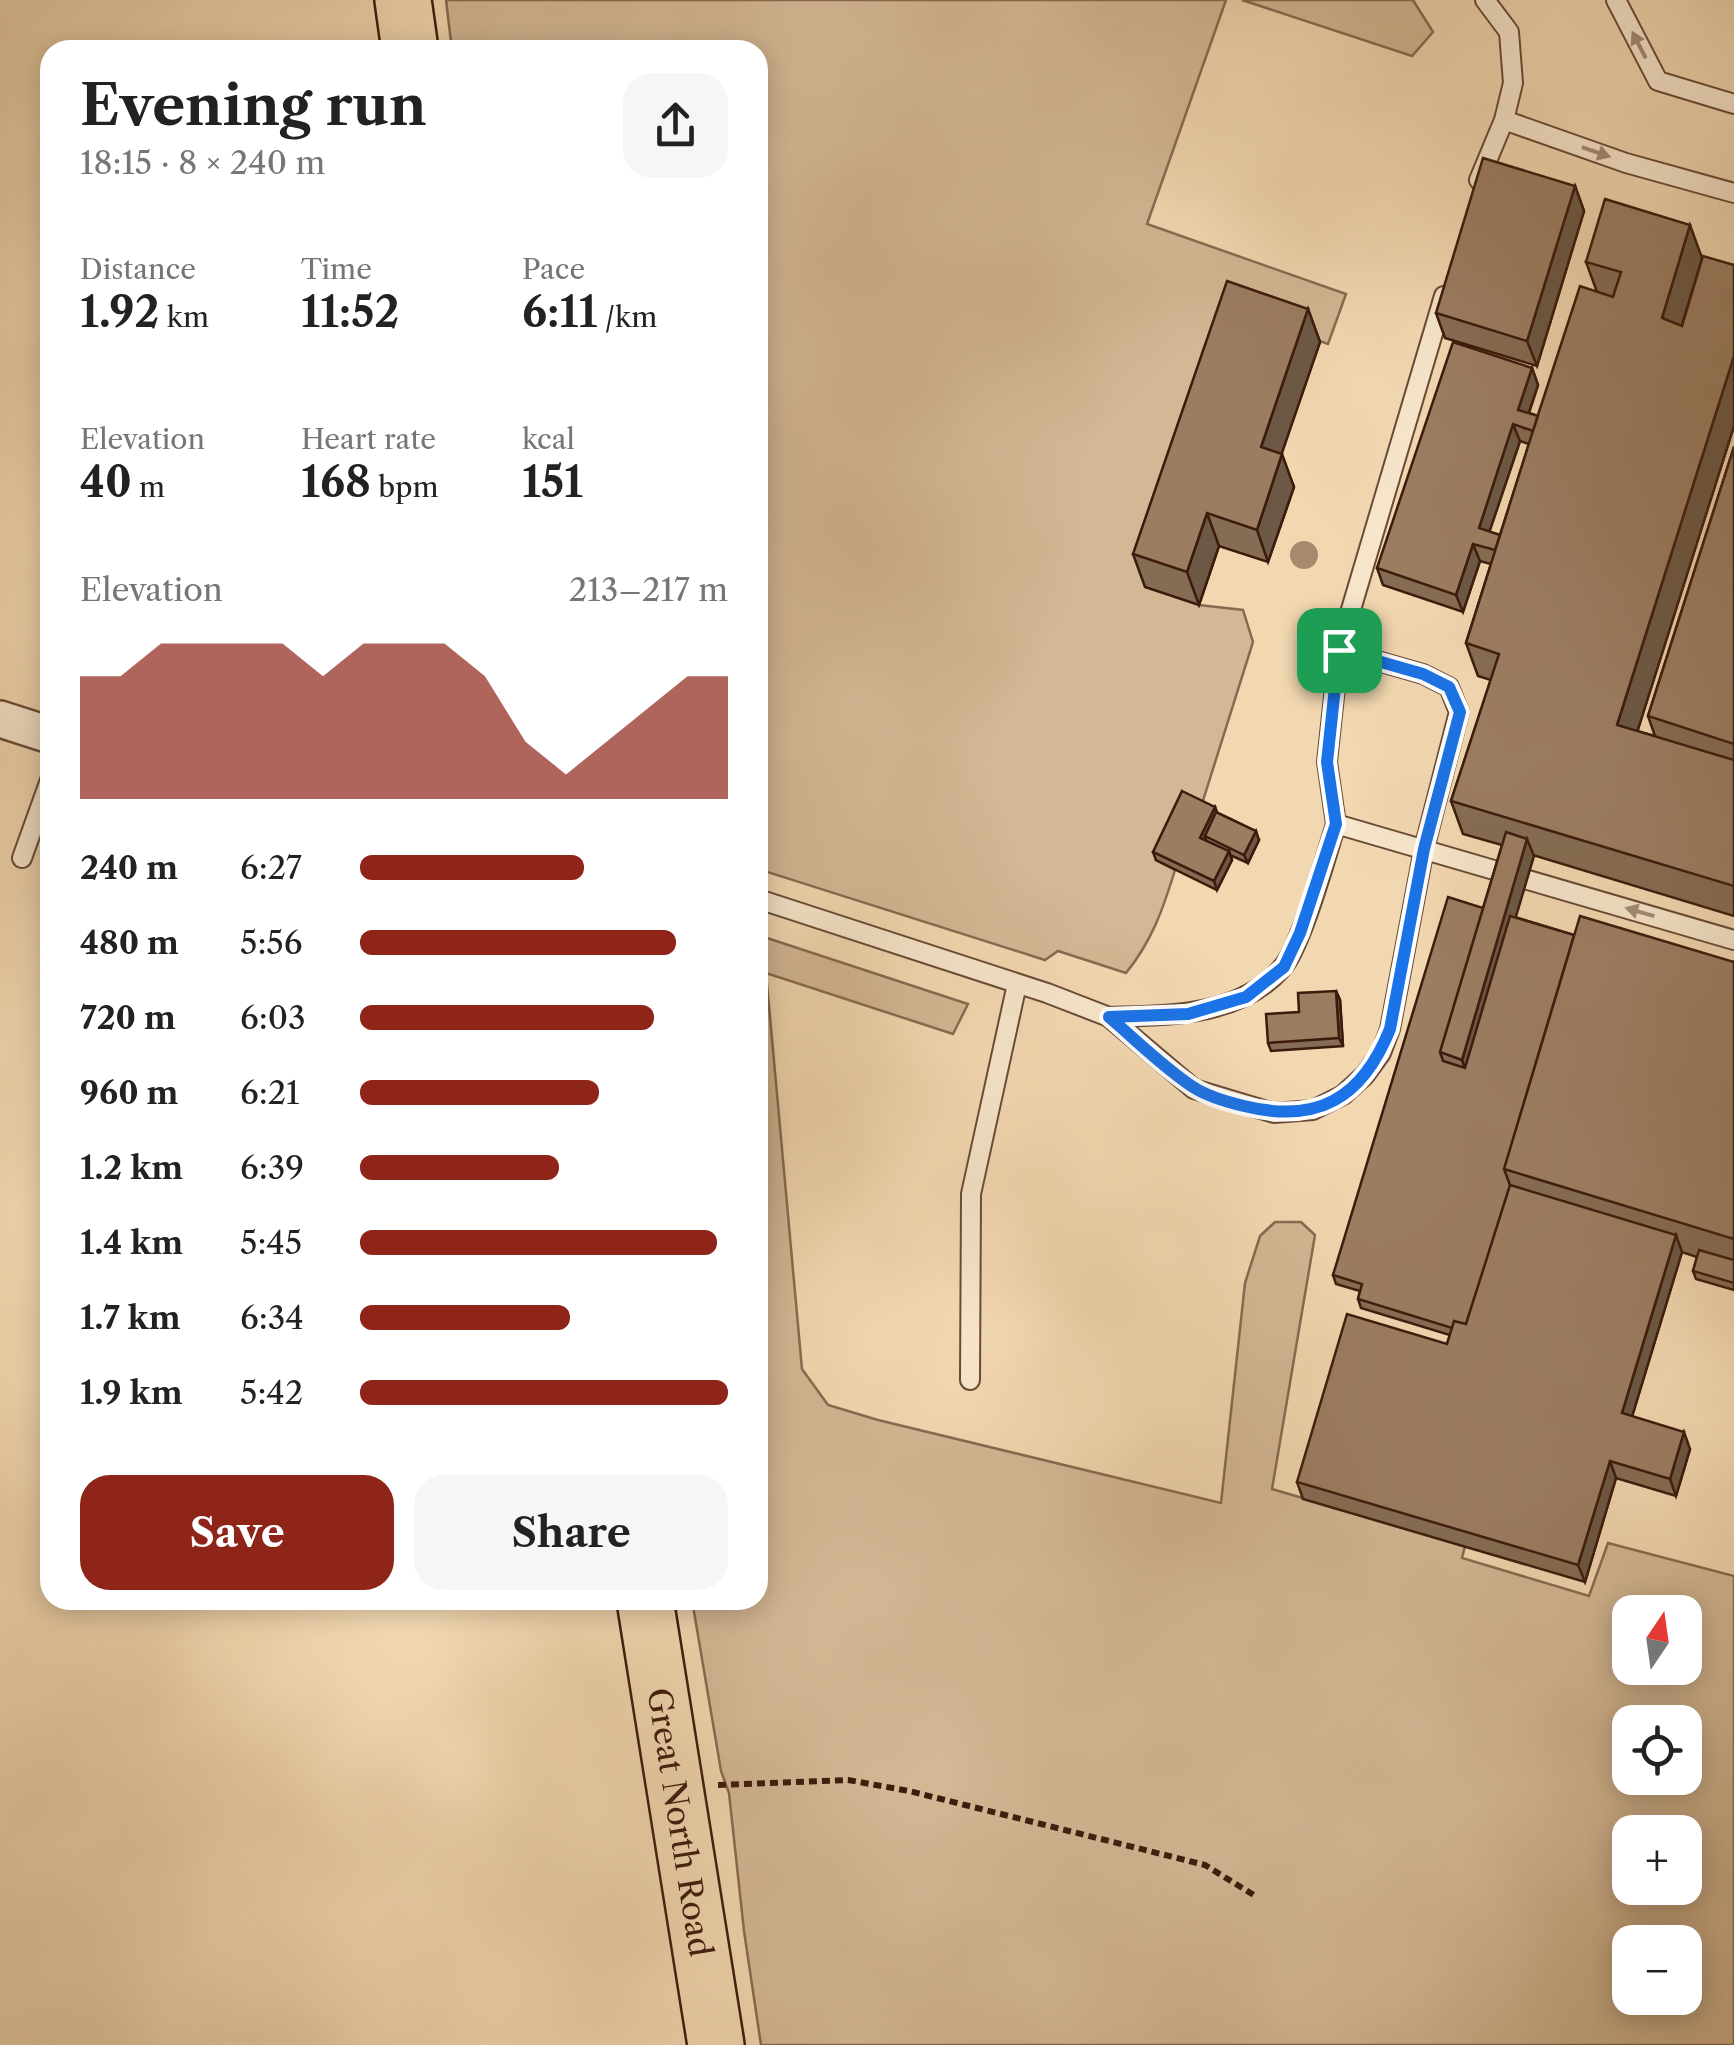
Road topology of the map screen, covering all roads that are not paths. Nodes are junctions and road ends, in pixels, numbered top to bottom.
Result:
1 (402, 0) edge
2 (1485, 0) edge
3 (1616, 0) edge
4 (408, 40) edge
5 (1734, 104) edge
6 (1504, 120) junction
7 (1734, 193) edge
8 (1472, 205) edge
9 (1450, 279) edge
10 (1339, 650) junction
11 (0, 719) edge
12 (40, 732) edge
13 (40, 808) edge
14 (1336, 824) junction
15 (1424, 849) junction
16 (22, 858) dead end
17 (768, 902) edge
18 (1734, 940) edge
19 (1017, 984) junction
20 (1109, 1017) junction
21 (970, 1380) dead end
22 (647, 1610) edge
23 (716, 2045) edge

1 - 4 main road
2 - 6 lane
5 -> 3 lane
6 -> 7 lane
6 - 8 lane
9 - 10 lane
10 - 14 lane
10 - 15 lane
11 - 12 street
13 - 16 lane
14 - 15 lane
14 - 20 lane
18 -> 15 lane
15 - 20 lane
17 - 19 lane
19 - 20 lane
19 - 21 lane
22 - 23 main road, Great North Road

